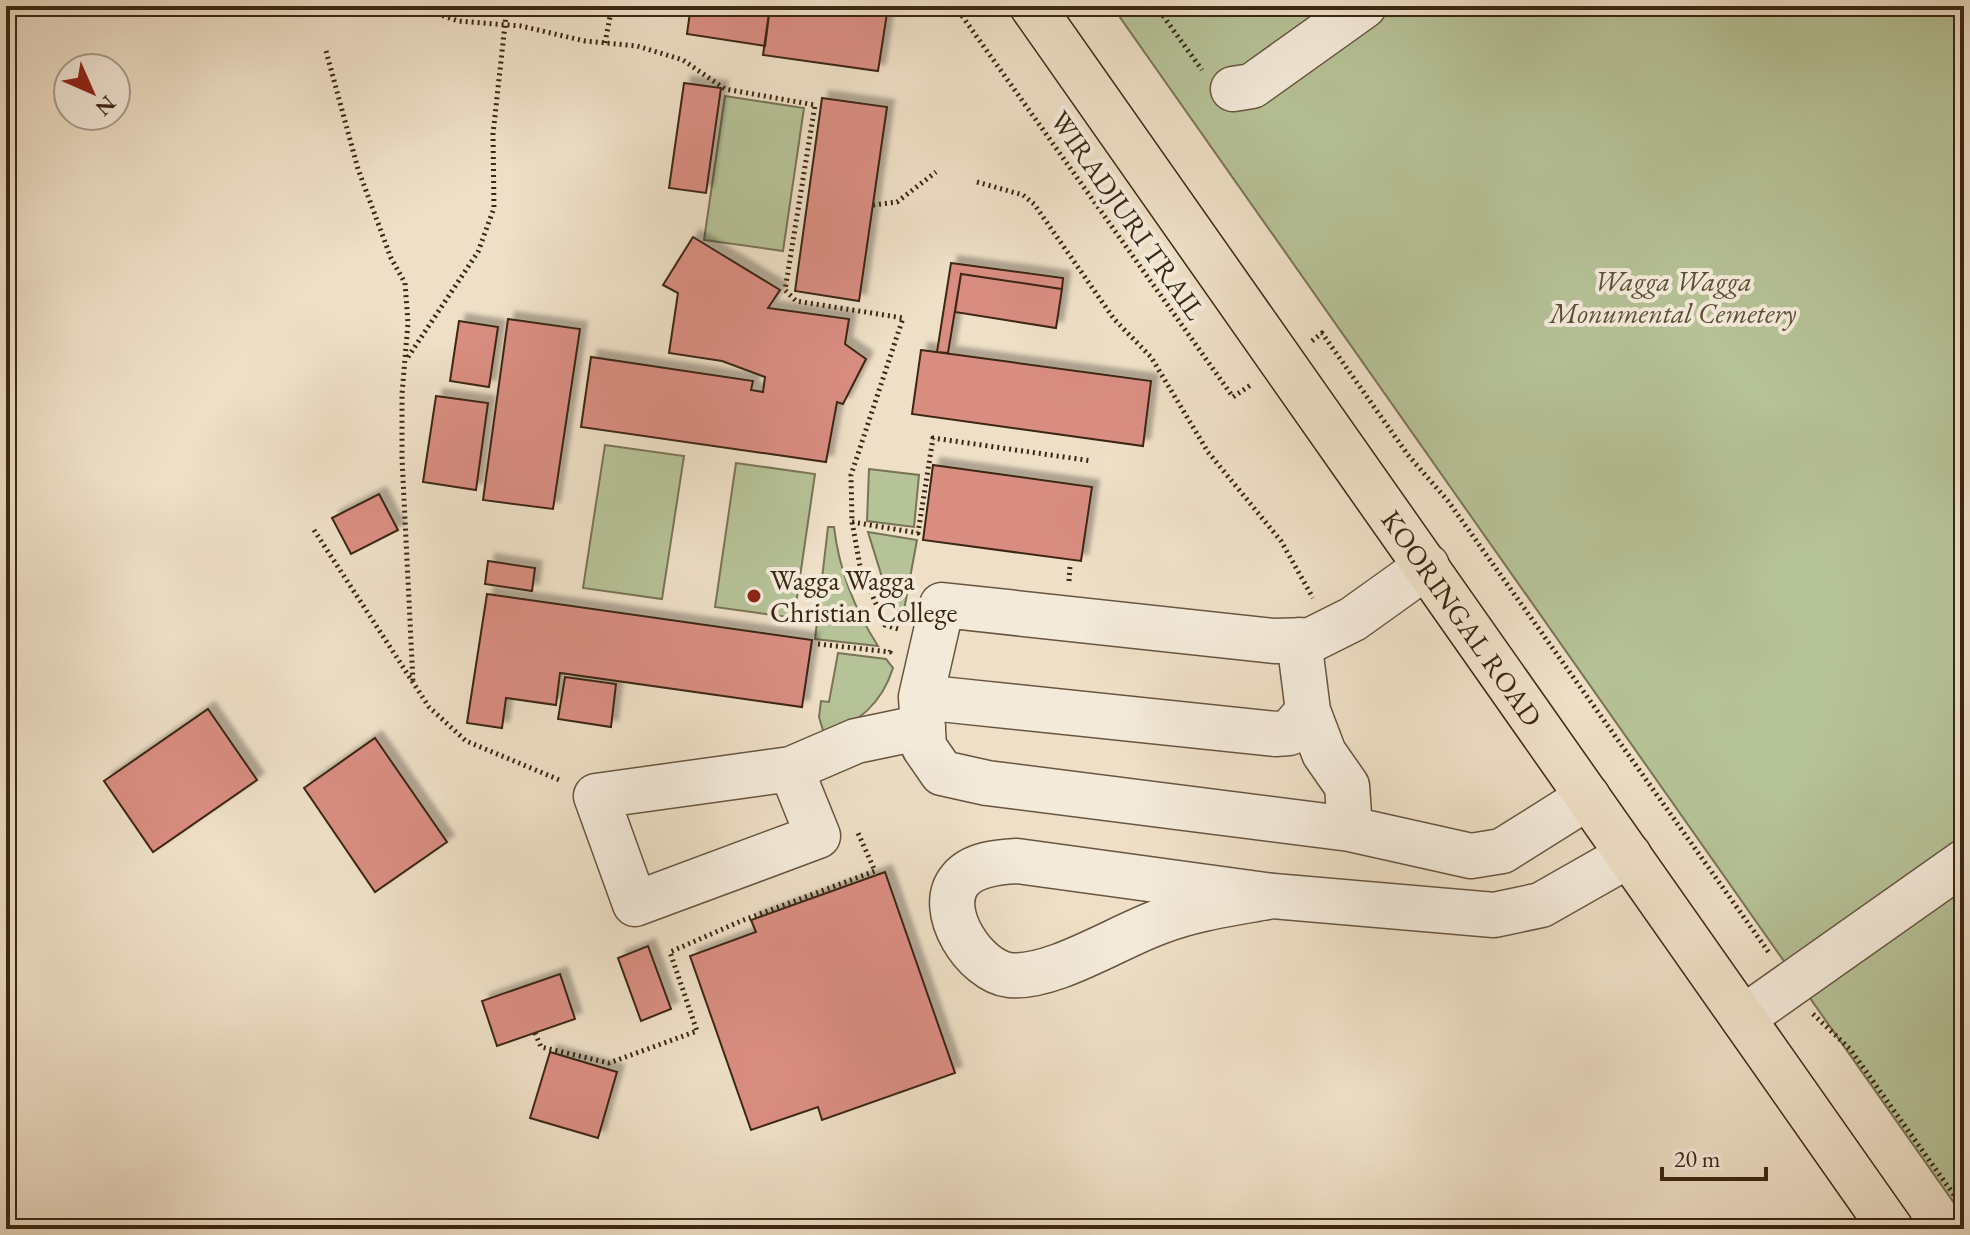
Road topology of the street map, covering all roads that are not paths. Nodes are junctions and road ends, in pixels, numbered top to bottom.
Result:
1 (1032, 6) edge
2 (1364, 6) edge
3 (1233, 89) road end
4 (1427, 566) junction
5 (1312, 636) junction
6 (1308, 711) junction
7 (922, 712) junction
8 (791, 769) junction
9 (1588, 797) junction
10 (1350, 829) junction
11 (1629, 855) junction
12 (1964, 862) edge
13 (1273, 896) junction
14 (1743, 1018) junction
15 (1891, 1229) edge

1 - 4 main road, KOORINGAL ROAD
2 - 3 lane
4 - 5 lane
4 - 9 main road, KOORINGAL ROAD
5 - 6 lane
5 - 7 lane
6 - 7 lane
6 - 10 lane
7 - 8 lane
7 - 10 lane
8 - 8 lane
9 - 10 lane
9 - 11 main road, KOORINGAL ROAD
11 - 13 lane
11 - 14 main road, KOORINGAL ROAD
12 - 14 lane
13 - 13 lane
14 - 15 main road, KOORINGAL ROAD

